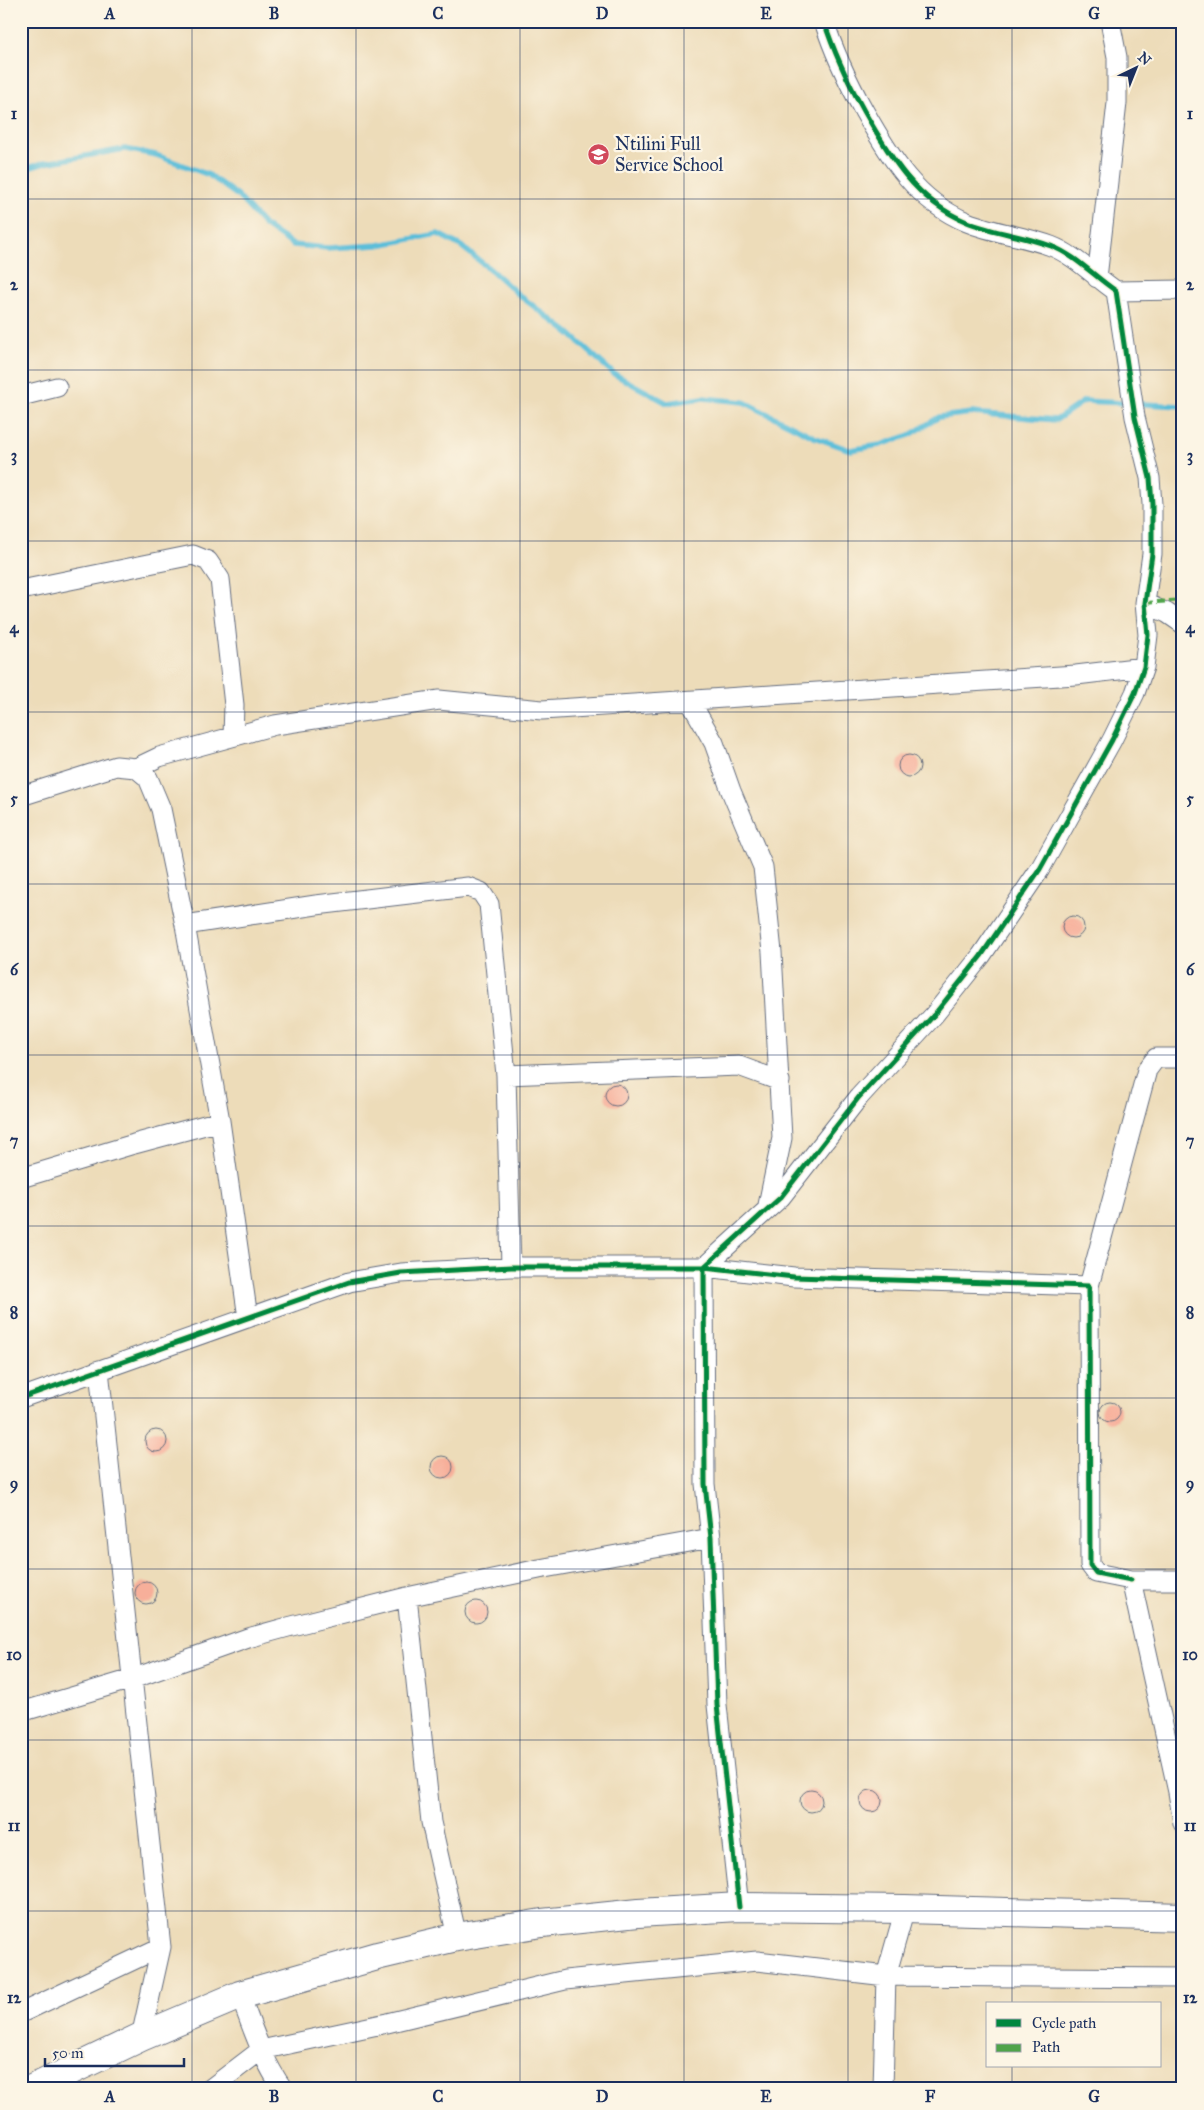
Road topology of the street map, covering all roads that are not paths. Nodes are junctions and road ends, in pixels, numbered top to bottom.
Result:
1 (824, 21) edge
2 (1110, 21) edge
3 (1097, 278) junction
4 (1183, 290) edge
5 (1116, 291) junction
6 (57, 387) dead end
7 (21, 396) edge
8 (21, 590) edge
9 (1145, 603) junction
10 (1183, 624) edge
11 (1144, 667) junction
12 (690, 702) junction
13 (233, 736) junction
14 (136, 768) junction
15 (21, 796) edge
16 (185, 925) junction
17 (1183, 1058) edge
18 (506, 1075) junction
19 (780, 1081) junction
20 (220, 1121) junction
21 (21, 1178) edge
22 (767, 1210) junction
23 (512, 1267) junction
24 (704, 1267) junction
25 (1089, 1286) junction
26 (248, 1318) junction
27 (99, 1370) junction
28 (21, 1398) edge
29 (711, 1538) junction
30 (1131, 1580) junction
31 (1183, 1580) edge
32 (407, 1597) junction
33 (132, 1679) junction
34 (21, 1712) edge
35 (1183, 1823) edge
36 (739, 1907) junction
37 (905, 1908) junction
38 (1183, 1917) edge
39 (456, 1937) junction
40 (162, 1947) junction
41 (886, 1976) junction
42 (1183, 1978) edge
43 (240, 1995) junction
44 (21, 2013) edge
45 (141, 2037) junction
46 (261, 2050) junction
47 (32, 2089) edge
48 (210, 2089) edge
49 (283, 2089) edge
50 (883, 2089) edge

1 - 3 street
2 - 3 street
3 - 5 street
4 - 5 street
5 - 9 street
6 - 7 street
8 - 13 street
9 - 10 street
9 - 11 street
11 - 12 street
11 - 22 street
12 - 13 street
12 - 19 street
13 - 14 street
14 - 15 street
14 - 16 street
16 - 18 street
16 - 20 street
17 - 25 street
18 - 19 street
18 - 23 street
19 - 22 street
20 - 21 street
20 - 26 street
22 - 24 street
23 - 24 street
23 - 26 street
24 - 25 street
24 - 29 street
25 - 30 street
26 - 27 street
27 - 28 street
27 - 33 street
29 - 32 street
29 - 36 street
30 - 31 street
30 - 35 street
32 - 33 street
32 - 39 street
33 - 34 street
33 - 40 street
36 - 37 highway
36 - 39 highway
37 - 38 highway
37 - 41 street
39 - 43 highway
40 - 44 street
40 - 45 street
41 - 42 street
41 - 46 street
41 - 50 street
43 - 45 highway
43 - 46 street
45 - 47 highway
46 - 48 street
46 - 49 street

